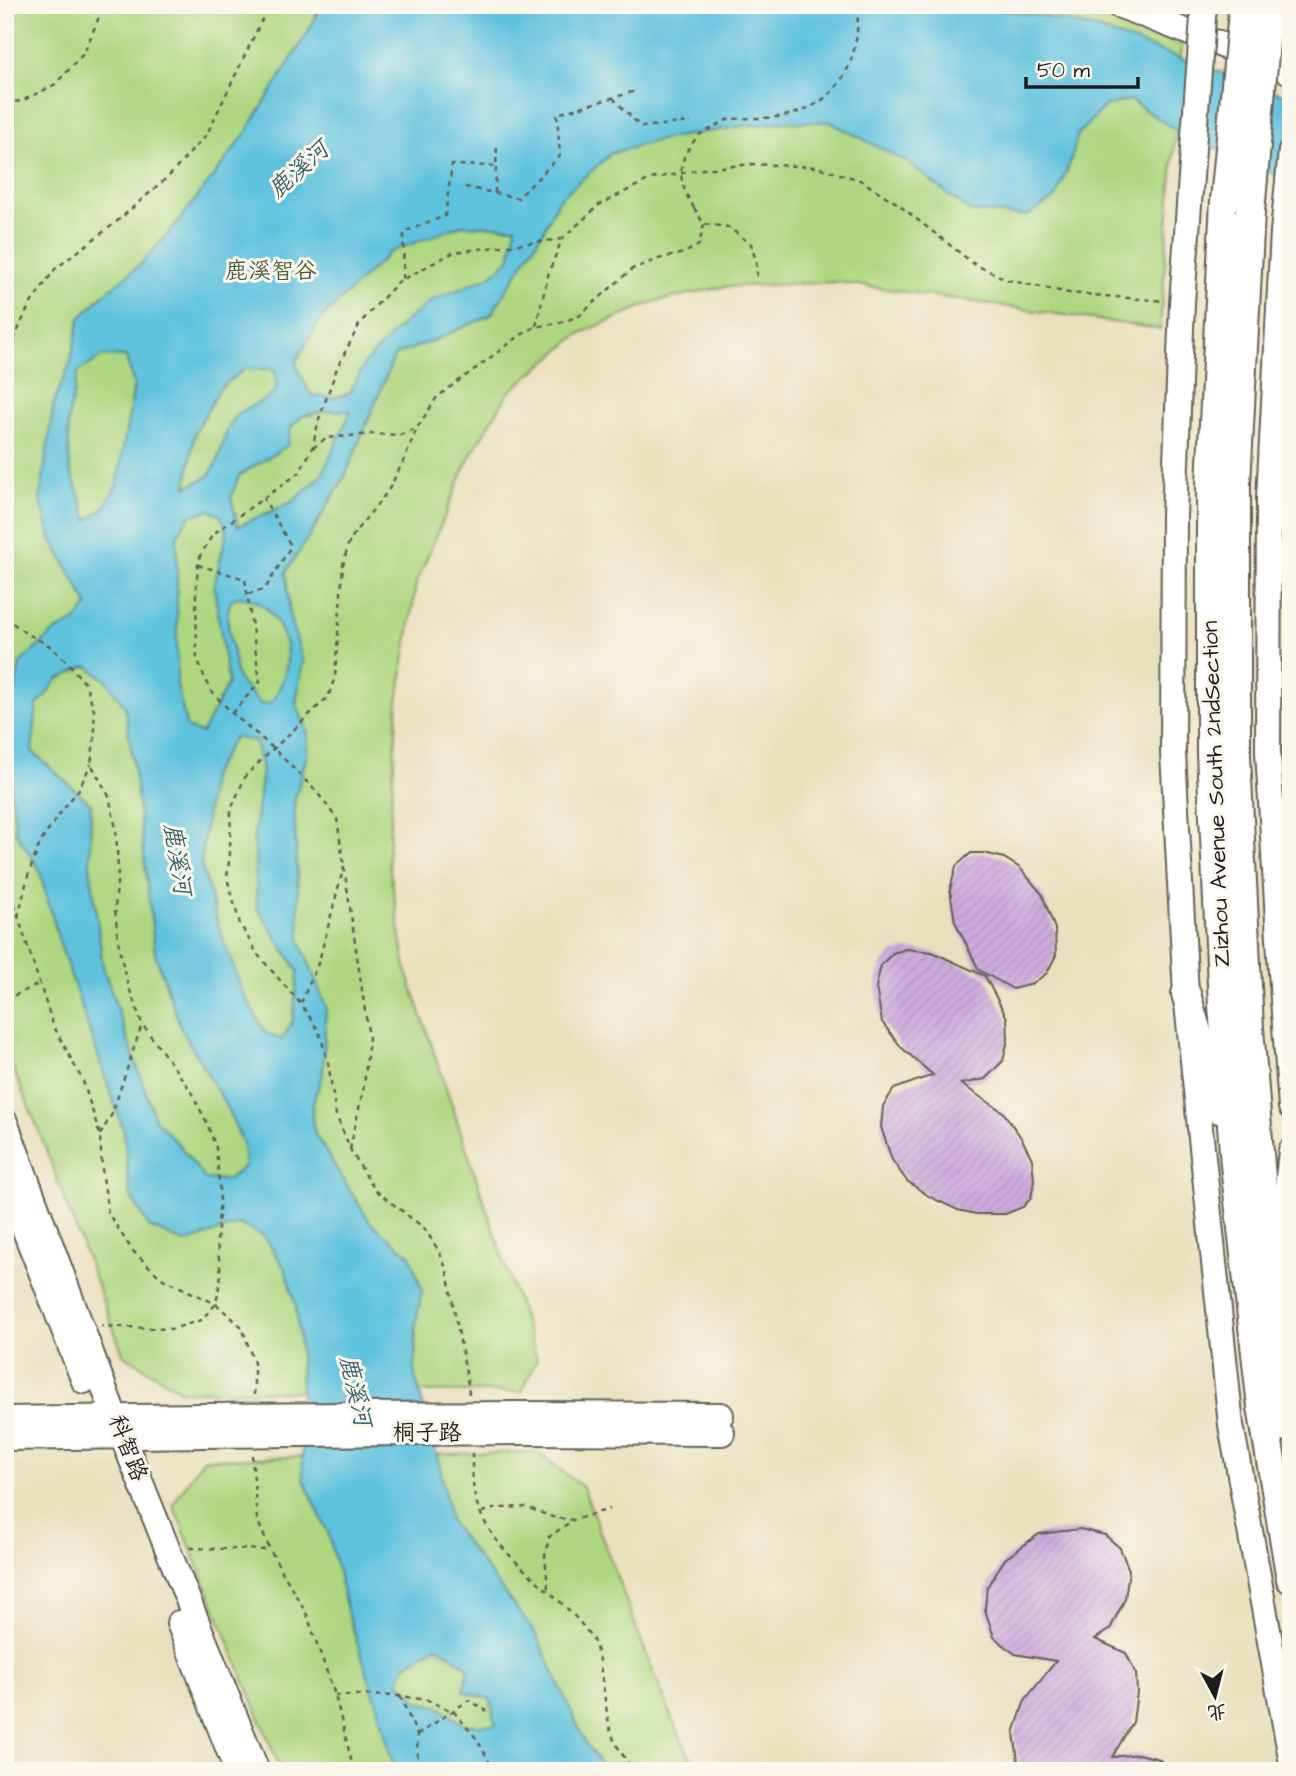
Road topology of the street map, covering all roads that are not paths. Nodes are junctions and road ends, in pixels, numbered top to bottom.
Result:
1 (1118, 5) edge
2 (1204, 5) edge
3 (1256, 11) edge
4 (1291, 72) edge
5 (1291, 151) edge
6 (1185, 994) junction
7 (1291, 1107) edge
8 (5, 1122) edge
9 (1291, 1151) edge
10 (1235, 1165) junction
11 (5, 1180) edge
12 (1275, 1302) junction
13 (5, 1419) edge
14 (722, 1424) dead end
15 (111, 1427) junction
16 (1291, 1429) edge
17 (5, 1438) edge
18 (1291, 1579) edge
19 (1291, 1758) edge
20 (237, 1771) edge
21 (257, 1771) edge

1 - 4 main road
2 - 6 main road, bridge
3 - 10 main road, Zizhou Avenue South 2ndSection, bridge
3 - 12 main road, Zizhou Avenue South 2ndSection, bridge
5 - 7 main road
6 - 10 main road
6 - 19 main road
8 - 15 main road, 科智路
9 - 12 main road
10 - 18 main road, Zizhou Avenue South 2ndSection
11 - 15 main road, 科智路
12 - 16 main road, Zizhou Avenue South 2ndSection
13 - 15 main road, 桐子路
14 - 15 main road, 桐子路, bridge
15 - 17 main road, 桐子路
15 - 20 main road, 科智路
15 - 21 main road, 科智路

